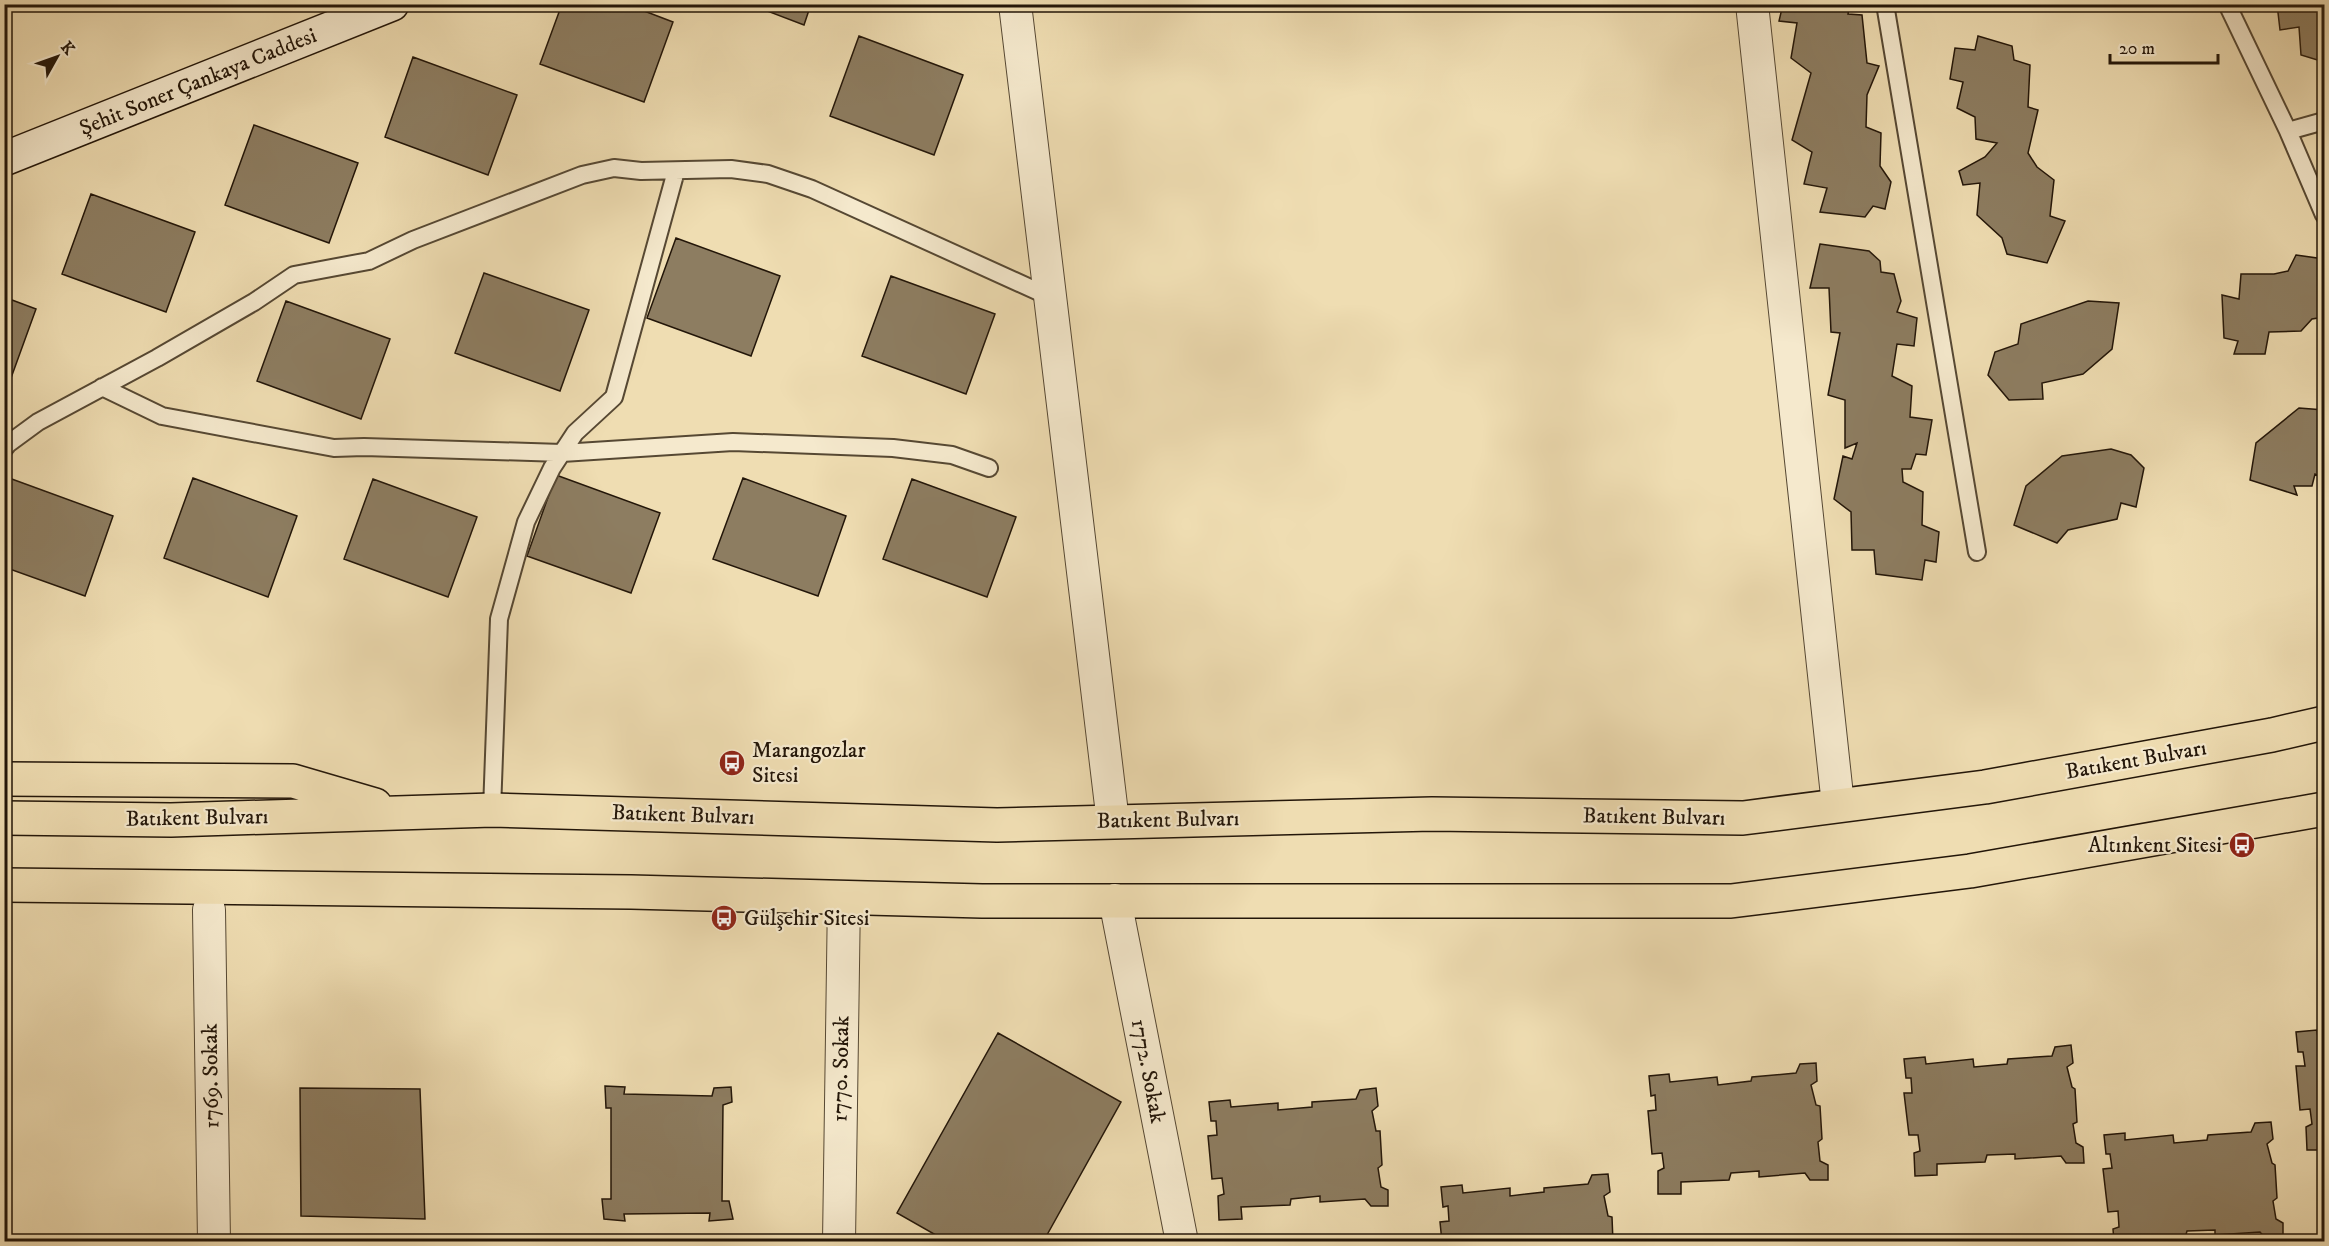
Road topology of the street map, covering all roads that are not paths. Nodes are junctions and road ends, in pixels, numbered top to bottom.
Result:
1 (392, 4) edge
2 (1015, 4) edge
3 (1752, 4) edge
4 (1885, 4) edge
5 (2228, 4) edge
6 (2325, 121) edge
7 (2288, 131) junction
8 (4, 159) edge
9 (676, 171) junction
10 (2325, 215) edge
11 (1050, 297) junction
12 (102, 387) junction
13 (4, 449) edge
14 (562, 453) junction
15 (989, 468) dead end
16 (1977, 552) dead end
17 (2325, 723) edge
18 (4, 779) edge
19 (1838, 805) junction
20 (2325, 809) edge
21 (492, 810) junction
22 (403, 813) junction
23 (4, 818) edge
24 (1113, 822) junction
25 (4, 885) edge
26 (287, 888) junction
27 (844, 897) junction
28 (1115, 900) junction
29 (4, 903) edge
30 (209, 910) junction
31 (214, 1242) edge
32 (839, 1242) edge
33 (1182, 1242) edge

1 - 8 main road, Şehit Soner Çankaya Caddesi
2 - 11 street
3 - 19 street
4 - 16 lane
5 - 7 lane
6 - 7 lane
7 - 10 lane
9 - 11 lane
9 - 12 lane
9 - 14 lane
11 - 24 street
12 - 13 lane
12 - 14 lane
14 - 15 lane
14 - 21 lane
17 - 19 main road, Batıkent Bulvarı
18 - 22 main road
19 - 24 main road, Batıkent Bulvarı
20 - 28 main road
21 - 22 main road, Batıkent Bulvarı
21 - 24 main road, Batıkent Bulvarı
22 - 23 main road, Batıkent Bulvarı
25 - 26 main road
26 - 27 main road
26 - 30 main road
27 - 28 main road
27 - 32 street, 1770. Sokak
28 - 33 street, 1772. Sokak
29 - 30 main road
30 - 31 street, 1769. Sokak

